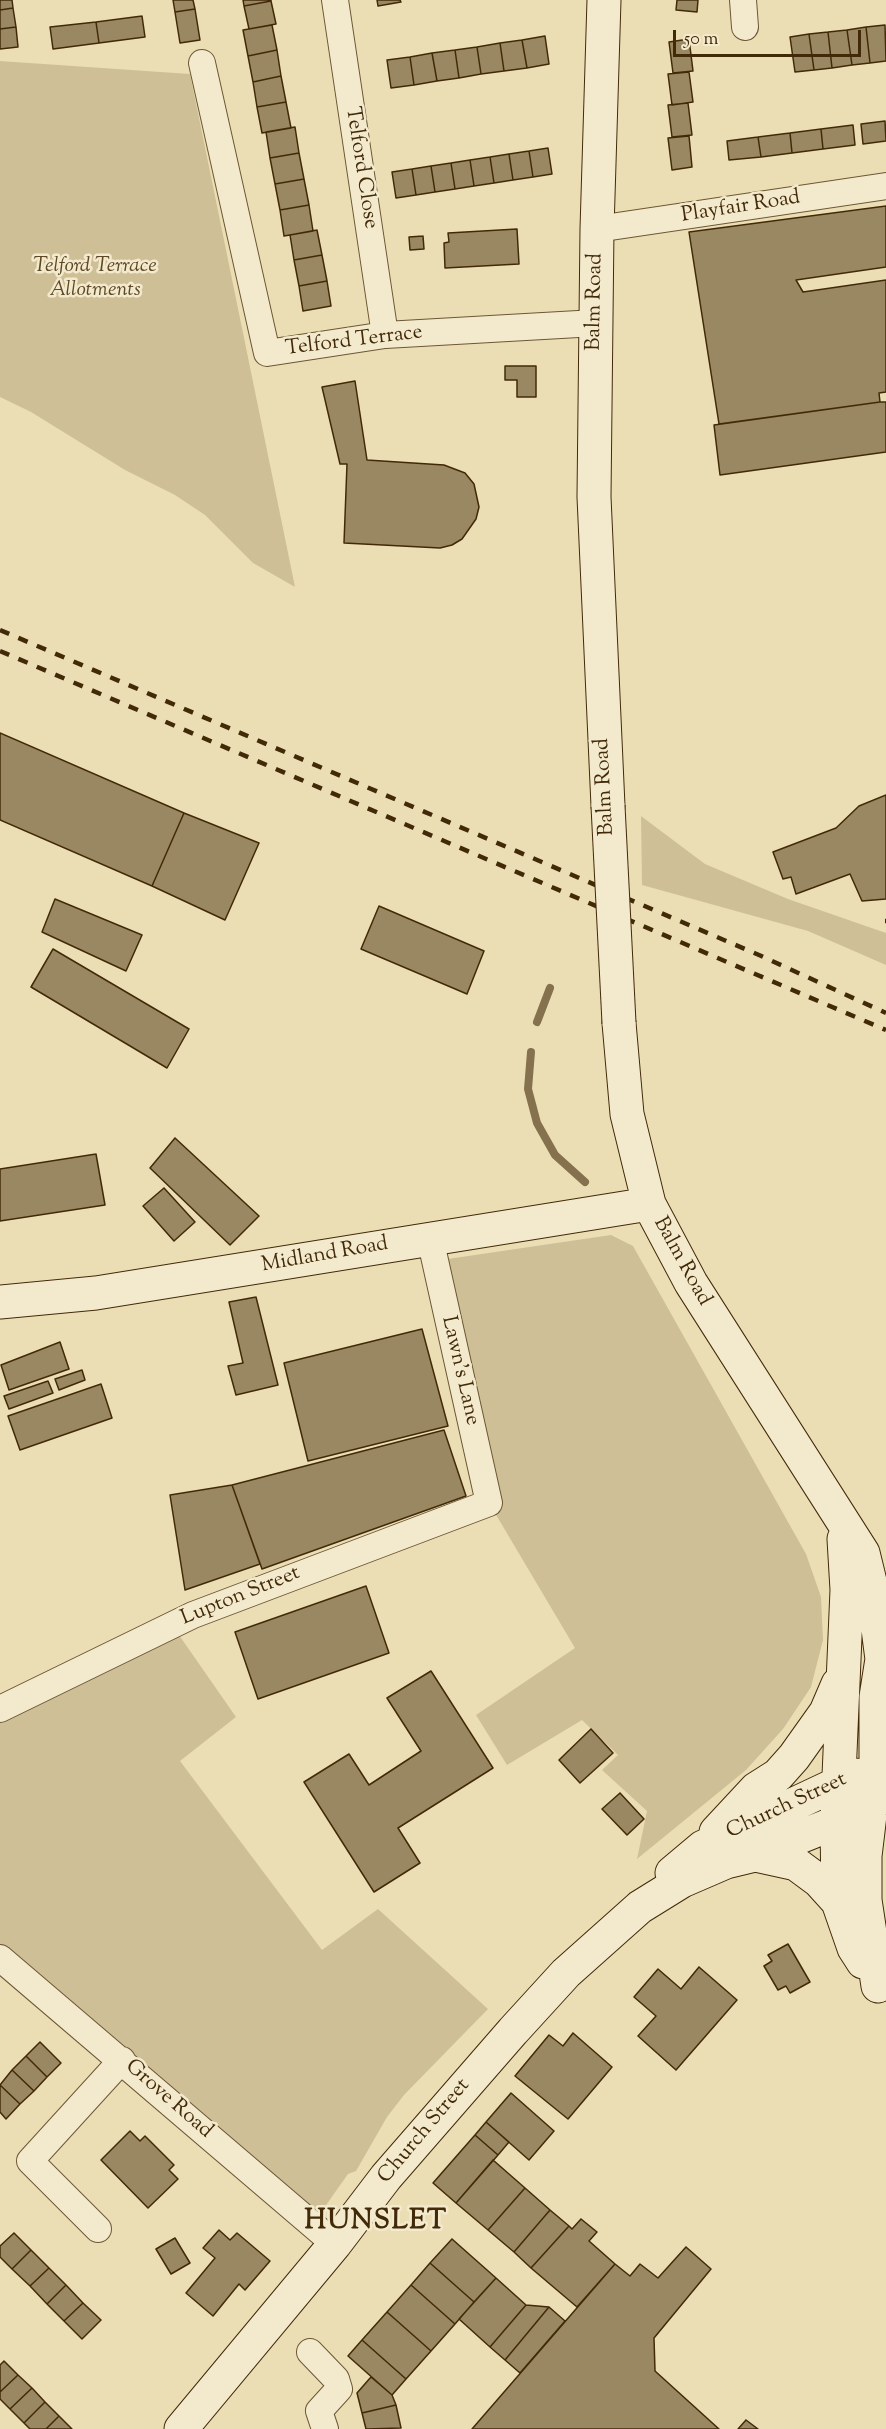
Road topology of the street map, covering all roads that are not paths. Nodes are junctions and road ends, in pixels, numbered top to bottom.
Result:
1 (335, 0) edge
2 (604, 0) edge
3 (743, 0) edge
4 (745, 27) dead end
5 (202, 63) dead end
6 (886, 186) edge
7 (597, 229) junction
8 (596, 323) junction
9 (385, 335) junction
10 (649, 1204) junction
11 (430, 1238) junction
12 (0, 1302) edge
13 (489, 1503) joint
14 (842, 1517) junction
15 (884, 1663) edge
16 (844, 1670) junction
17 (0, 1709) edge
18 (881, 1765) edge
19 (838, 1782) junction
20 (879, 1799) edge
21 (837, 1822) junction
22 (703, 1847) junction
23 (755, 1855) junction
24 (838, 1902) junction
25 (640, 1907) junction
26 (0, 1958) edge
27 (882, 1994) edge
28 (122, 2060) junction
29 (98, 2229) dead end
30 (335, 2244) junction
31 (310, 2352) dead end
32 (181, 2429) edge
33 (325, 2429) edge

1 - 9 street, Telford Close
2 - 7 street, Balm Road
3 - 4 street
5 - 9 street, Telford Terrace
6 - 7 street, Playfair Road
7 - 8 street, Balm Road
8 - 9 street, Telford Terrace
8 - 10 street, Balm Road, bridge
10 - 11 street, Midland Road
10 - 14 street, Balm Road
11 - 12 street, Midland Road
11 - 13 street, Lawn's Lane
13 - 17 street, Lupton Street
14 - 15 street, Balm Road
14 - 16 street, Balm Road
15 - 18 street, Balm Road
16 - 19 street, Balm Road
16 - 22 street
18 - 19 street, Church Street
18 - 20 street, Balm Road
19 - 21 street, Balm Road
19 - 22 street, Church Street
20 - 21 street, Church Street
20 - 27 street, Balm Road
21 - 23 street, Church Street
21 - 24 street, Balm Road
22 - 25 street, Church Street
23 - 24 street
23 - 25 street, Church Street
24 - 27 street
25 - 30 street, Church Street
26 - 28 street, Grove Road
28 - 29 street
28 - 30 street, Grove Road
30 - 32 street, Church Street
31 - 33 street

